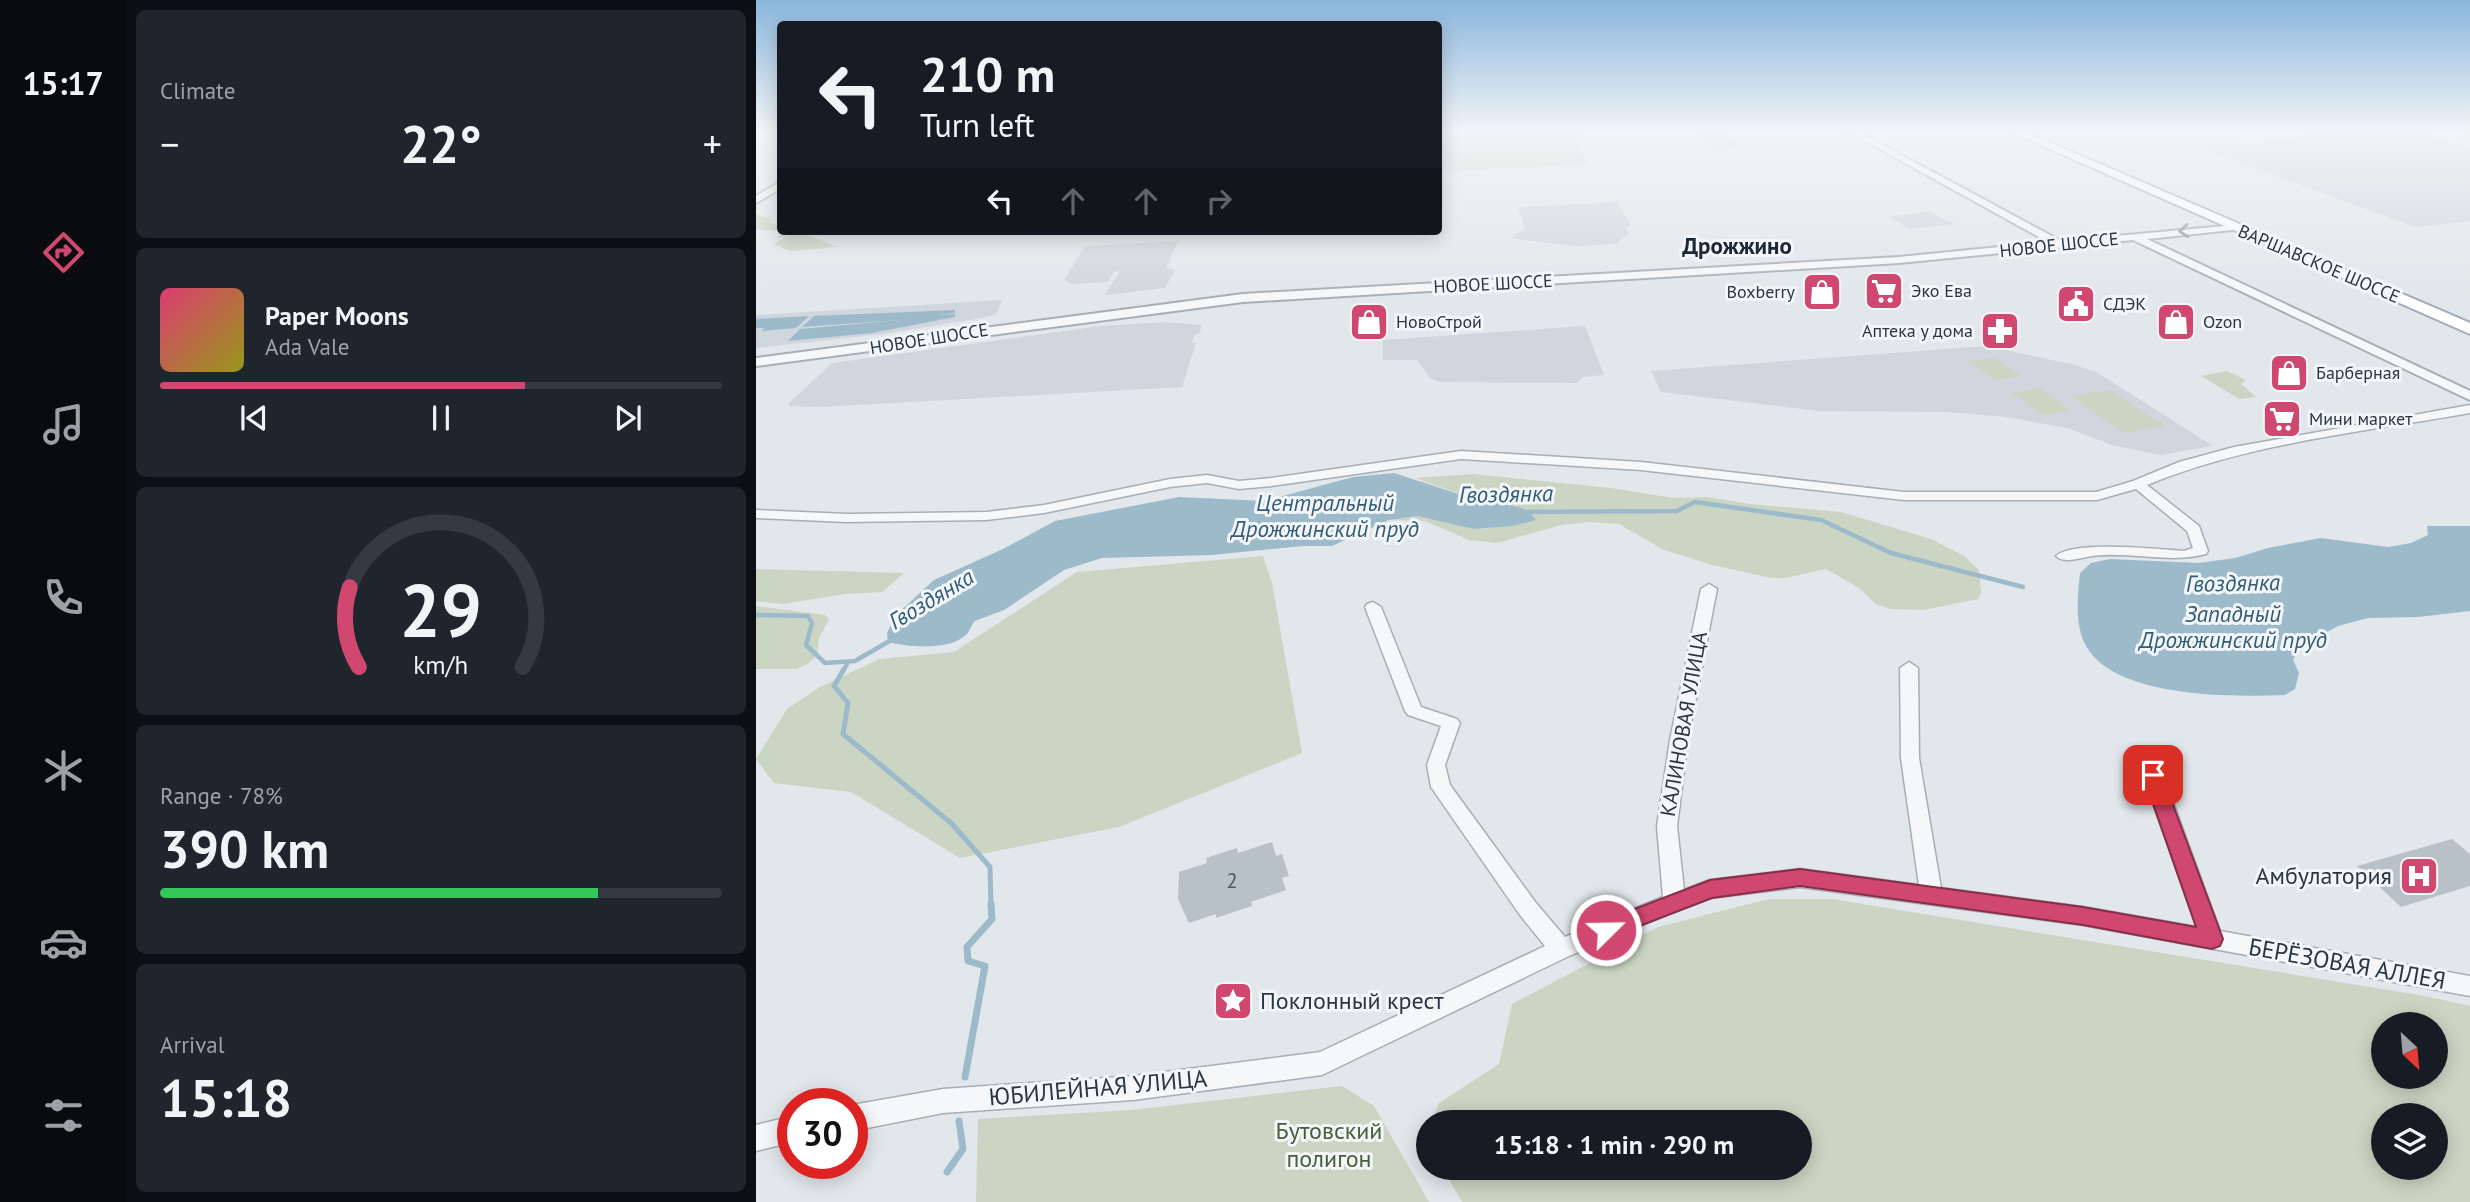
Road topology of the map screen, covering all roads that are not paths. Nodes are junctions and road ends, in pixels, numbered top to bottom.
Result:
1 (777, 187) edge
2 (1955, 187) edge
3 (2141, 187) edge
4 (2161, 187) edge
5 (756, 200) edge
6 (2232, 227) junction
7 (2135, 237) junction
8 (2062, 245) junction
9 (2470, 318) edge
10 (2470, 329) edge
11 (756, 362) edge
12 (2470, 396) edge
13 (2470, 409) edge
14 (2138, 484) junction
15 (756, 514) edge
16 (2063, 556) dead end
17 (1709, 589) dead end
18 (1373, 607) dead end
19 (1909, 668) dead end
20 (2153, 775) dead end
21 (1931, 894) junction
22 (1674, 902) junction
23 (2212, 939) junction
24 (1561, 949) junction
25 (2470, 986) edge
26 (1342, 1055) joint
27 (868, 1115) edge
28 (777, 1133) edge
29 (756, 1138) edge

1 - 5 street
2 - 8 street
3 - 6 main road, ВАРШАВСКОЕ ШОССЕ
4 - 9 main road, ВАРШАВСКОЕ ШОССЕ
6 -> 7 street, НОВОЕ ШОССЕ
6 - 10 main road, ВАРШАВСКОЕ ШОССЕ
7 - 8 street, НОВОЕ ШОССЕ
7 - 12 street
8 - 11 street, НОВОЕ ШОССЕ
13 - 14 street
14 - 15 street
14 - 16 street
17 - 22 street, КАЛИНОВАЯ УЛИЦА
18 - 24 street
19 - 21 street
20 - 23 street
21 - 22 street, БЕРЁЗОВАЯ АЛЛЕЯ
21 - 23 street, БЕРЁЗОВАЯ АЛЛЕЯ
22 - 24 street, БЕРЁЗОВАЯ АЛЛЕЯ
23 - 25 street, БЕРЁЗОВАЯ АЛЛЕЯ
24 - 26 street, БЕРЁЗОВАЯ АЛЛЕЯ
26 - 27 street, ЮБИЛЕЙНАЯ УЛИЦА
28 - 29 street

